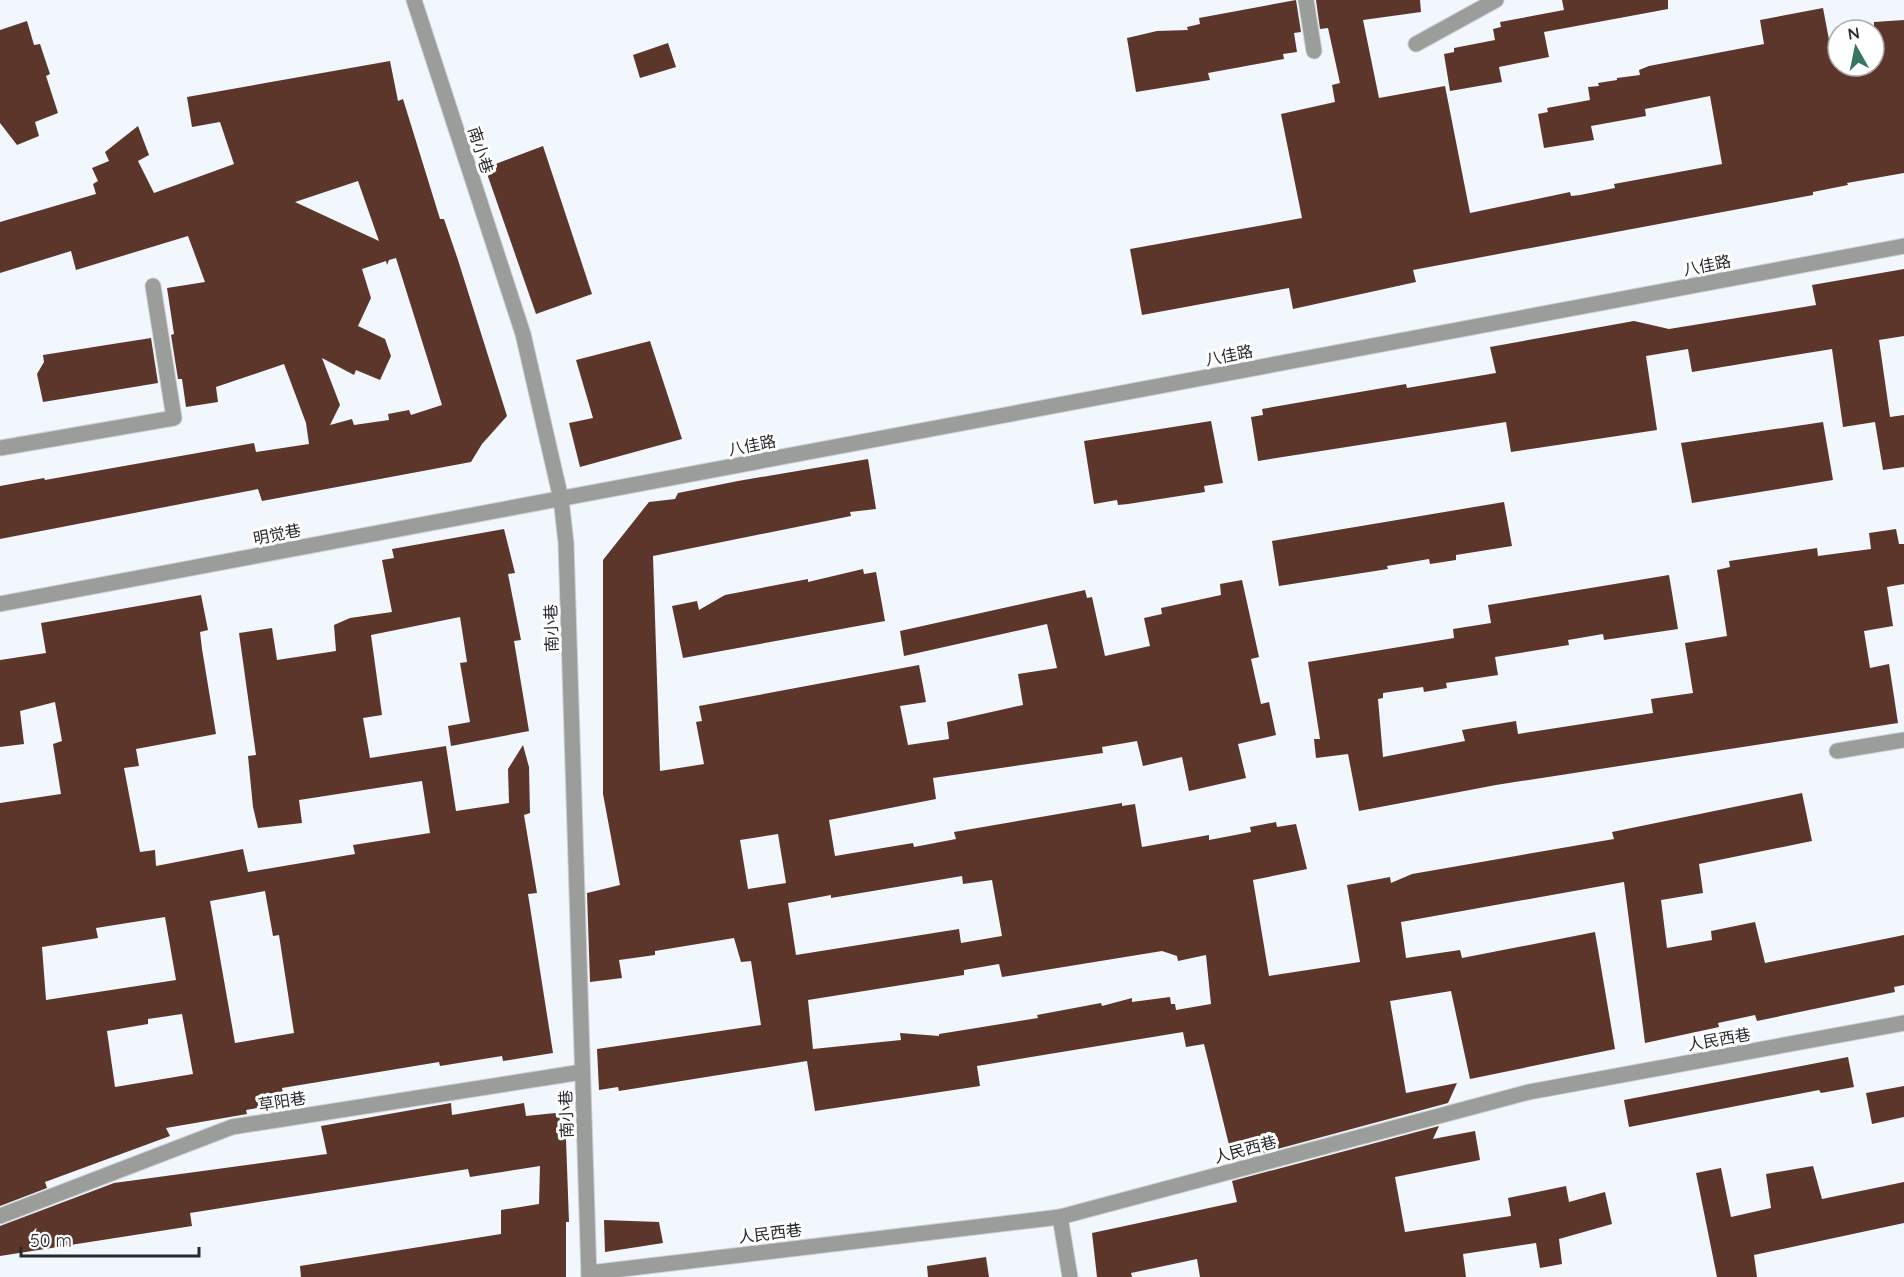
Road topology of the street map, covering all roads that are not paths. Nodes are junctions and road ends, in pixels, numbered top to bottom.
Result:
1 (414, 0) edge
2 (1306, 0) edge
3 (1496, 0) edge
4 (1416, 44) dead end
5 (1314, 51) dead end
6 (1904, 246) edge
7 (153, 286) dead end
8 (0, 448) edge
9 (561, 500) junction
10 (0, 604) edge
11 (1904, 740) edge
12 (1837, 751) dead end
13 (1904, 1023) edge
14 (582, 1072) junction
15 (0, 1216) edge
16 (1060, 1217) junction
17 (589, 1275) edge
18 (1070, 1277) edge

1 - 9 street, 南小巷
2 - 5 street
3 - 4 street
6 - 9 street, 八佳路
7 - 8 street
9 - 10 street, 明觉巷
9 - 14 street, 南小巷
11 - 12 street
13 - 16 street, 人民西巷
14 - 15 street, 草阳巷
14 - 17 street, 南小巷
16 - 17 street, 人民西巷
16 - 18 street

